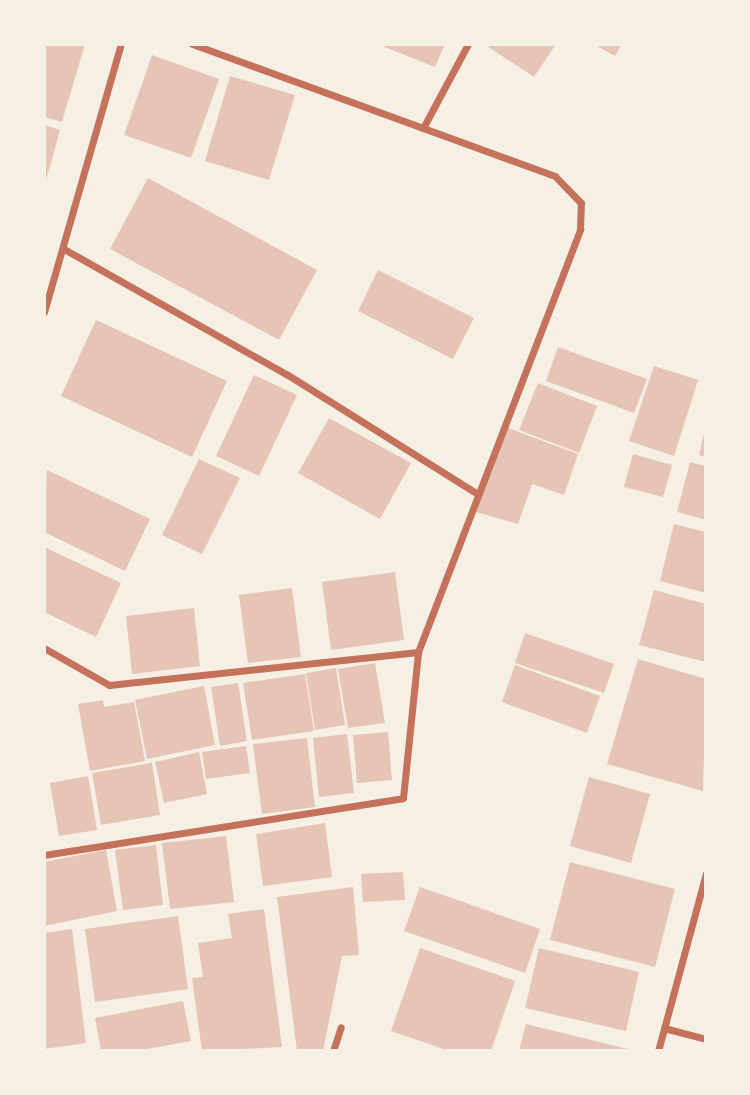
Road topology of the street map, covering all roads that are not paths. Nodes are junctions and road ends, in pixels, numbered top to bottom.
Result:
1 (121, 44) edge
2 (192, 44) edge
3 (468, 44) edge
4 (423, 128) junction
5 (64, 249) junction
6 (44, 312) edge
7 (476, 493) junction
8 (44, 648) edge
9 (418, 652) junction
10 (44, 855) edge
11 (706, 873) edge
12 (341, 1027) dead end
13 (664, 1028) junction
14 (706, 1039) edge
15 (333, 1051) edge
16 (658, 1051) edge

1 - 5 street
2 - 4 street
3 - 4 street
4 - 7 street
5 - 6 street
5 - 7 street
7 - 9 street
8 - 9 street
9 - 10 street
11 - 13 street
12 - 15 street
13 - 14 street
13 - 16 street

